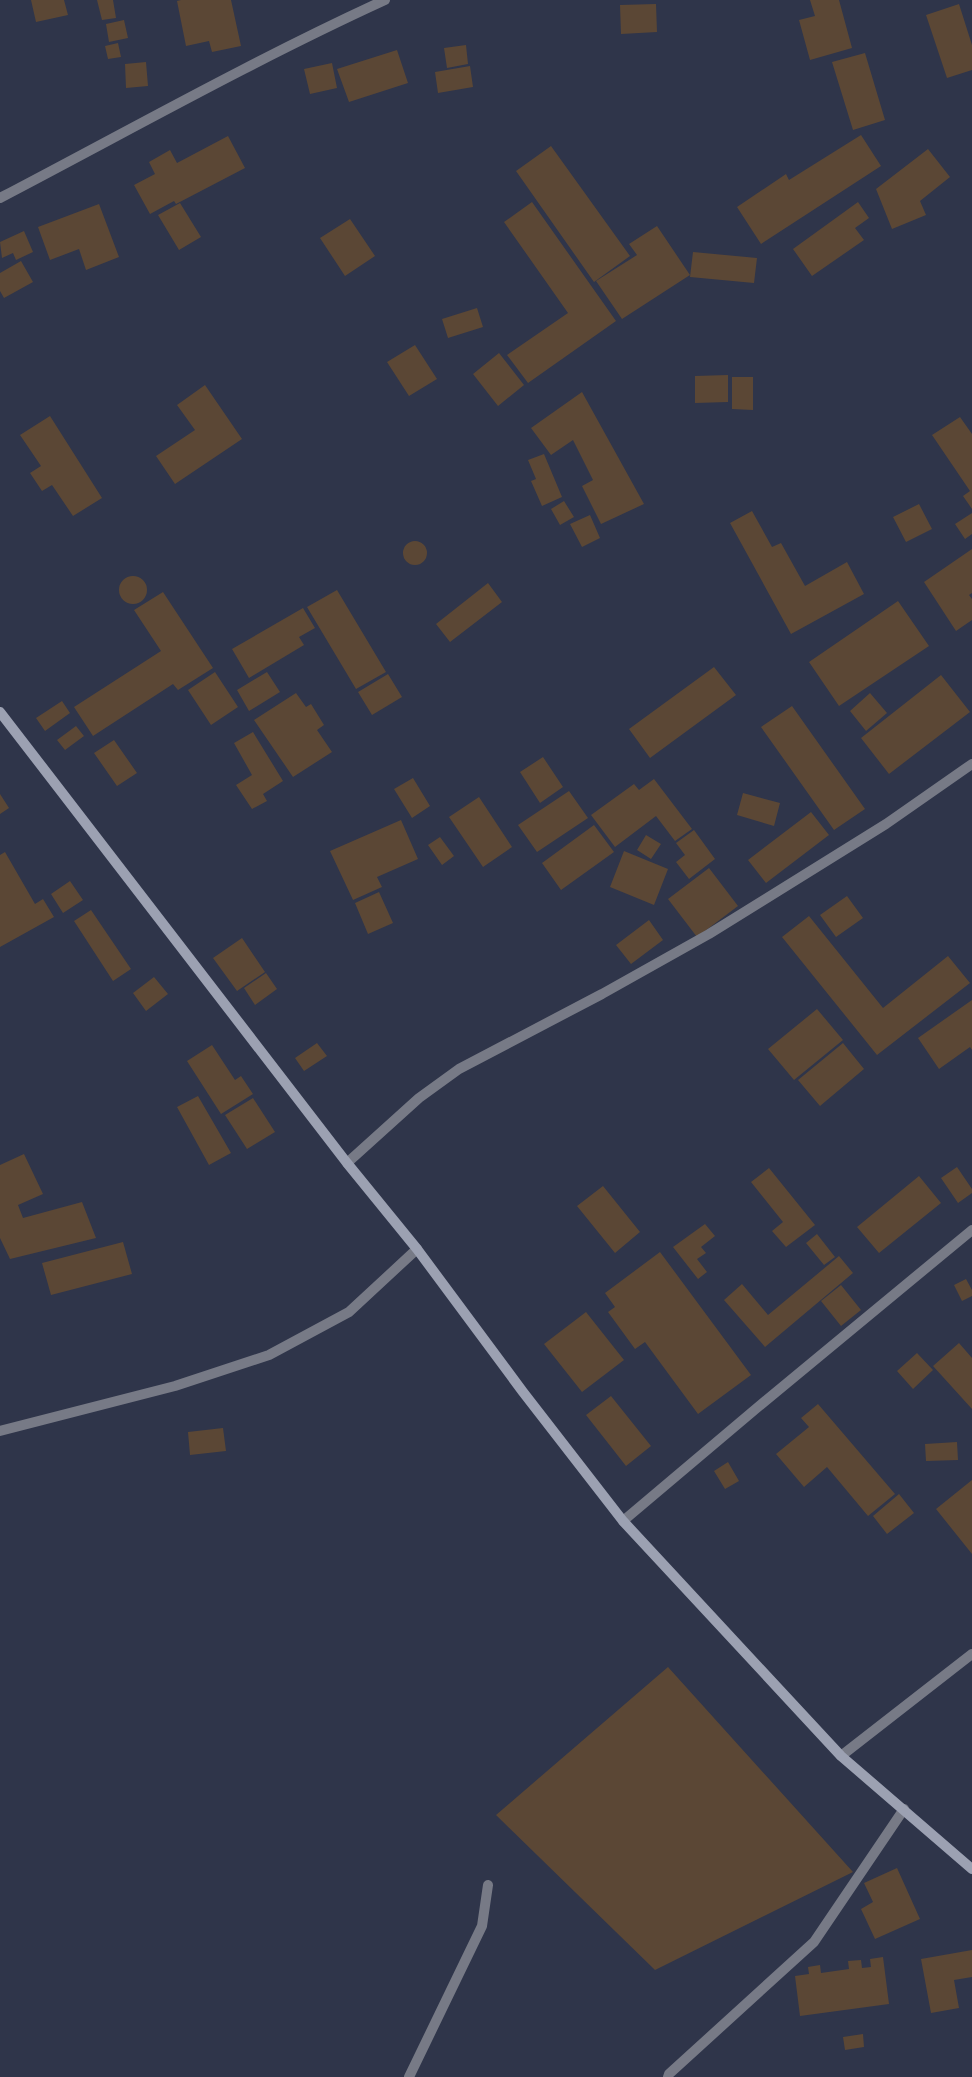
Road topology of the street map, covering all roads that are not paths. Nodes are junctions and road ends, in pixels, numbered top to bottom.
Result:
1 (385, 0) edge
2 (0, 198) edge
3 (0, 712) edge
4 (972, 764) edge
5 (348, 1164) junction
6 (972, 1230) edge
7 (417, 1250) junction
8 (0, 1431) edge
9 (624, 1521) junction
10 (972, 1654) edge
11 (841, 1756) junction
12 (904, 1809) junction
13 (972, 1869) edge
14 (488, 1885) dead end
15 (409, 2077) edge
16 (668, 2077) edge

1 - 2 street
3 - 5 street
4 - 5 street
5 - 7 street
6 - 9 street
7 - 8 street
7 - 9 street
9 - 11 street
10 - 11 street
11 - 12 street
12 - 13 street
12 - 16 street
14 - 15 street

